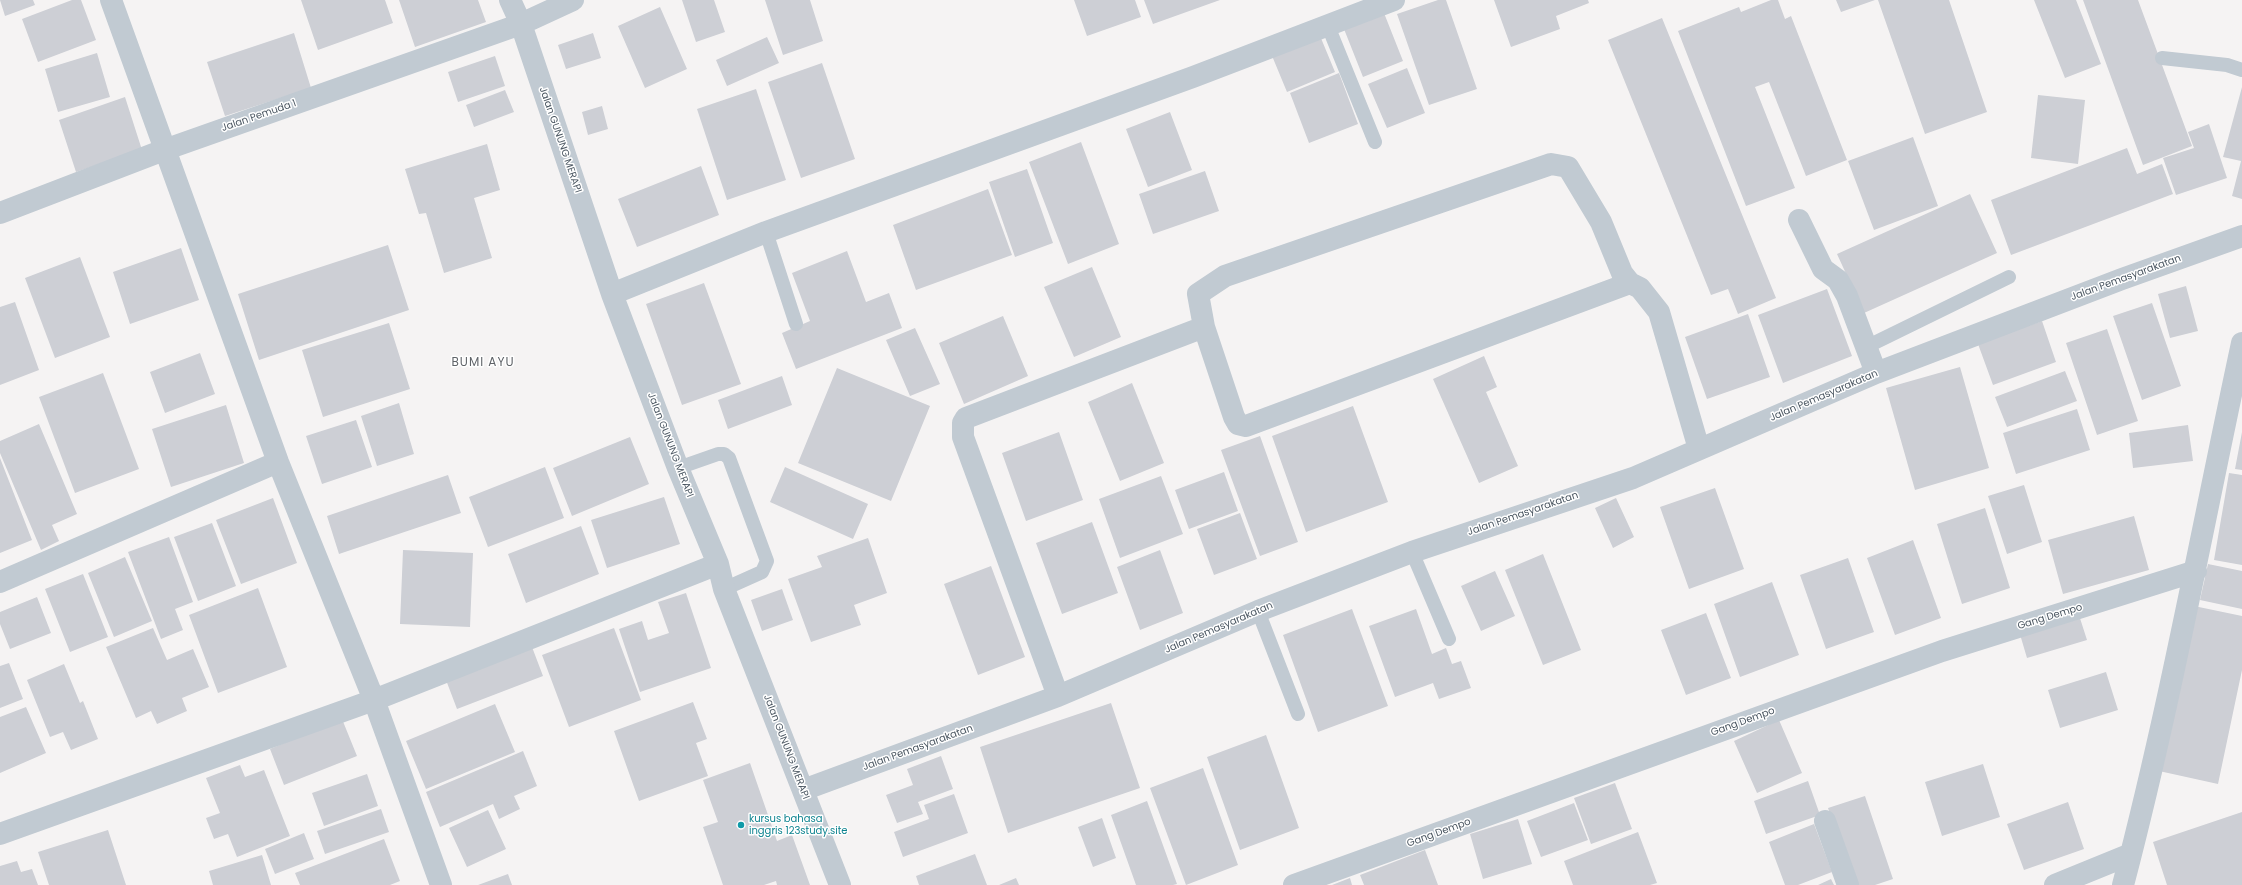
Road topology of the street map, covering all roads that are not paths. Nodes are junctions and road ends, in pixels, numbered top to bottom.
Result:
1 (111, 0) edge
2 (510, 0) edge
3 (573, 0) edge
4 (1394, 0) edge
5 (521, 24) junction
6 (1328, 26) junction
7 (2162, 58) dead end
8 (2242, 70) edge
9 (1375, 142) dead end
10 (164, 150) junction
11 (0, 214) edge
12 (1799, 220) dead end
13 (766, 232) junction
14 (2242, 236) edge
15 (2009, 277) dead end
16 (1630, 283) junction
17 (612, 294) junction
18 (796, 324) dead end
19 (1204, 327) junction
20 (2242, 343) edge
21 (1866, 347) junction
22 (1876, 373) junction
23 (1699, 449) junction
24 (278, 462) junction
25 (678, 468) junction
26 (1412, 552) junction
27 (718, 564) junction
28 (2196, 571) junction
29 (0, 582) edge
30 (724, 589) junction
31 (1258, 610) junction
32 (1449, 639) dead end
33 (1058, 696) junction
34 (374, 700) junction
35 (1298, 714) dead end
36 (803, 790) junction
37 (1825, 821) dead end
38 (0, 834) edge
39 (2131, 854) junction
40 (441, 885) edge
41 (840, 885) edge
42 (1294, 885) edge
43 (1848, 885) edge
44 (2055, 885) edge
45 (2123, 885) edge

1 - 10 street
2 - 5 street, Jalan GUNUNG MERAPI
3 - 5 street, Jalan Pemuda 1
4 - 6 street
5 - 10 street, Jalan Pemuda 1
5 - 17 street, Jalan GUNUNG MERAPI
6 - 9 lane
6 - 13 street
7 - 8 lane
10 - 11 street, Jalan Pemuda 1
10 - 24 street
12 - 21 street
13 - 17 street
13 - 18 lane
14 - 22 street, Jalan Pemasyarakatan
15 - 21 lane
16 - 19 street
16 - 19 street
16 - 23 street
17 - 25 street, Jalan GUNUNG MERAPI
19 - 33 street
20 - 28 street
21 - 22 street
22 - 23 street, Jalan Pemasyarakatan
23 - 26 street, Jalan Pemasyarakatan
24 - 29 street
24 - 34 street
25 - 27 street, Jalan GUNUNG MERAPI
25 - 30 lane
26 - 31 street, Jalan Pemasyarakatan
26 - 32 lane
27 - 30 street, Jalan GUNUNG MERAPI
27 - 34 street
28 - 39 street
28 - 42 street, Gang Dempo
30 - 36 street, Jalan GUNUNG MERAPI
31 - 33 street, Jalan Pemasyarakatan
31 - 35 lane
33 - 36 street, Jalan Pemasyarakatan
34 - 38 street
34 - 40 street
36 - 41 street, Jalan GUNUNG MERAPI
37 - 43 street
39 - 44 street
39 - 45 street

